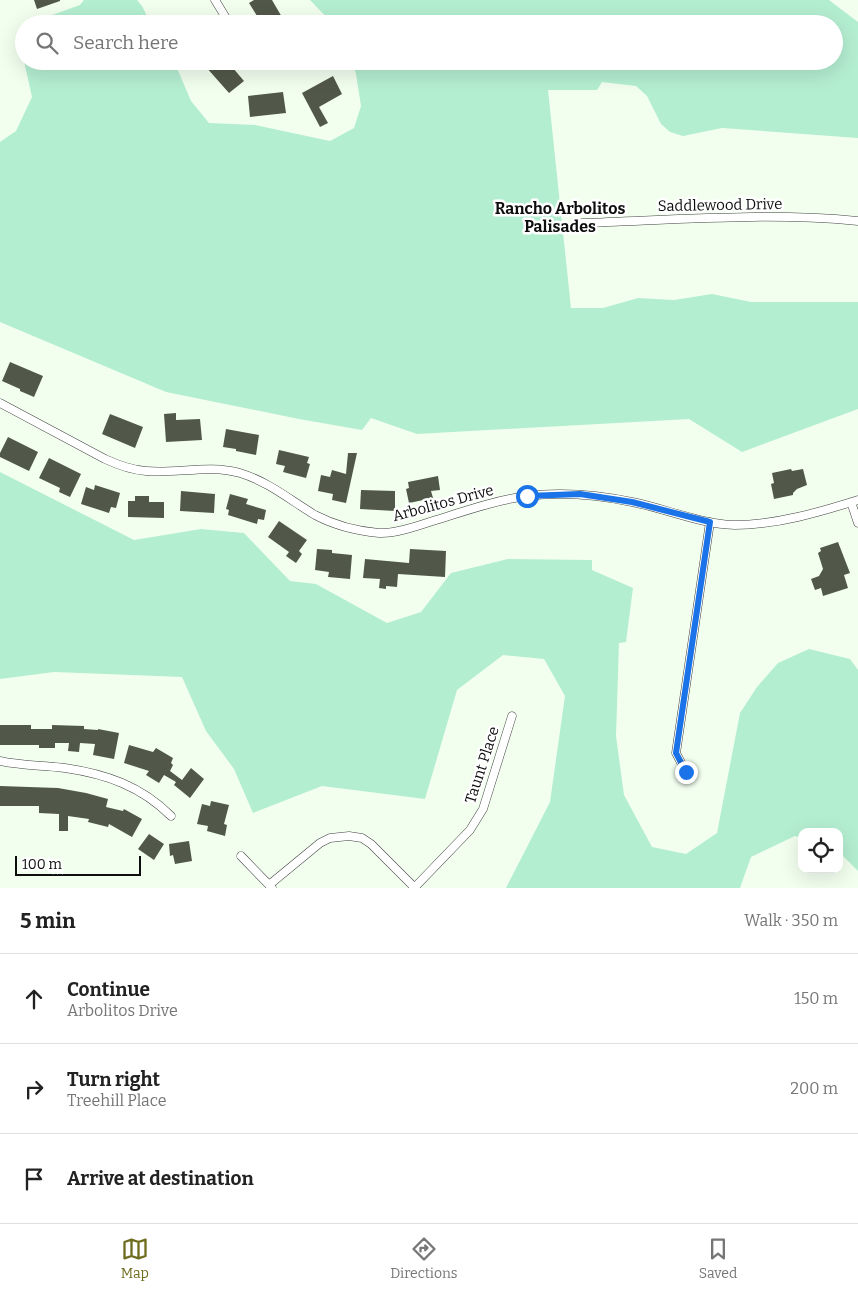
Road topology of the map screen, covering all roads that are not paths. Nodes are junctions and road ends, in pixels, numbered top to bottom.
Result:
1 (215, 0) edge
2 (224, 15) edge
3 (858, 221) edge
4 (582, 223) dead end
5 (0, 403) edge
6 (855, 501) edge
7 (710, 522) junction
8 (858, 523) edge
9 (512, 716) dead end
10 (0, 761) edge
11 (686, 772) dead end
12 (171, 816) dead end
13 (241, 856) dead end
14 (271, 886) edge
15 (415, 888) edge

1 - 2 street
3 - 4 street, Saddlewood Drive
5 - 7 street, Arbolitos Drive
6 - 7 street, Arbolitos Drive
6 - 8 street
7 - 11 street
9 - 15 street, Taunt Place
10 - 12 street
13 - 14 street
14 - 15 street

